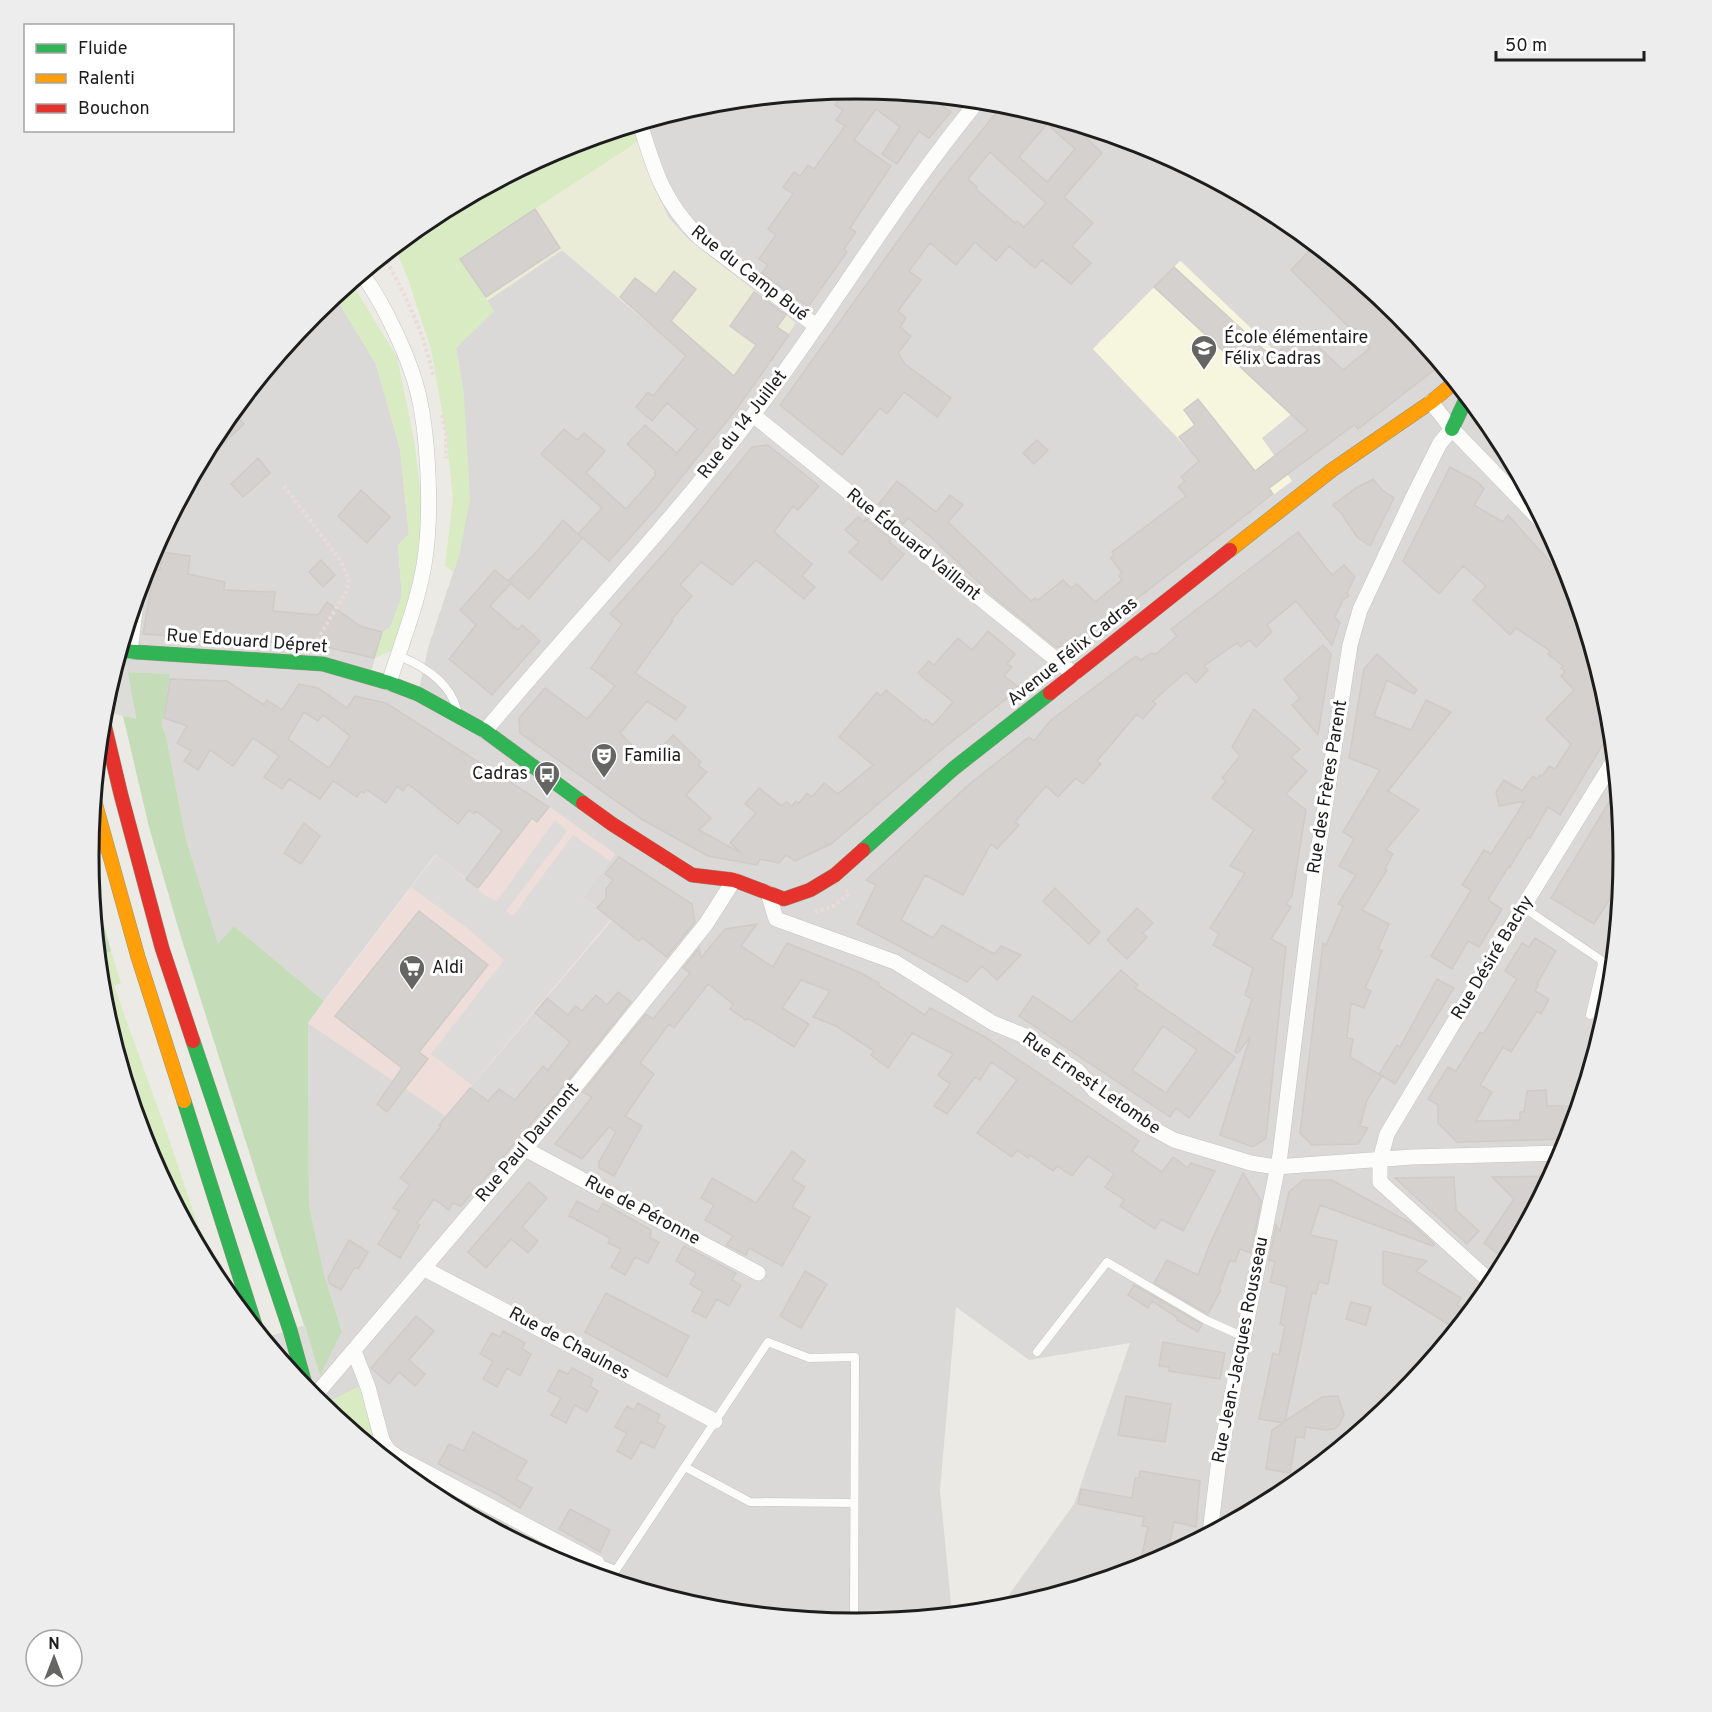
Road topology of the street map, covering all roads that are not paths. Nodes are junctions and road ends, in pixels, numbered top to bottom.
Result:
1 (973, 108) edge
2 (642, 130) edge
3 (366, 280) edge
4 (816, 326) junction
5 (1450, 386) edge
6 (1431, 402) junction
7 (1464, 404) edge
8 (753, 415) junction
9 (1452, 429) junction
10 (1527, 507) edge
11 (128, 651) edge
12 (399, 656) junction
13 (1074, 674) junction
14 (389, 683) junction
15 (458, 715) junction
16 (484, 731) junction
17 (108, 740) edge
18 (1608, 770) edge
19 (100, 822) edge
20 (734, 880) junction
21 (768, 893) junction
22 (1522, 907) junction
23 (1590, 1015) dead end
24 (525, 1149) junction
25 (1551, 1154) edge
26 (1380, 1160) junction
27 (1276, 1167) junction
28 (423, 1268) junction
29 (758, 1273) dead end
30 (1485, 1277) edge
31 (250, 1310) edge
32 (1244, 1337) junction
33 (354, 1351) junction
34 (1037, 1352) dead end
35 (301, 1370) edge
36 (320, 1390) edge
37 (715, 1421) junction
38 (685, 1467) junction
39 (854, 1503) junction
40 (1211, 1524) edge
41 (597, 1563) joint
42 (854, 1613) edge

1 - 4 street, Rue du 14 Juillet
2 - 4 street, Rue du Camp Bué
3 - 12 street
4 - 8 street, Rue du 14 Juillet
5 - 6 main road, Avenue Félix Cadras
6 - 9 street
6 - 13 main road, Avenue Félix Cadras
7 - 9 main road
8 - 13 street, Rue Édouard Vaillant
8 - 16 street, Rue du 14 Juillet
9 - 10 street
9 - 27 street, Rue des Frères Parent
11 - 14 main road, Rue Edouard Dépret
12 - 14 street
12 - 15 lane
13 - 21 main road, Avenue Félix Cadras
14 - 15 main road, Rue Edouard Dépret
15 - 16 main road, Rue Edouard Dépret
16 - 20 main road, Rue Edouard Dépret
17 - 35 main road
18 - 22 street, Rue Désiré Bachy
19 - 31 main road
20 - 21 main road, Avenue Félix Cadras
20 - 24 street, Rue Paul Daumont
21 - 27 street, Rue Ernest Letombe
22 - 23 lane
22 - 26 street, Rue Désiré Bachy
24 - 28 street, Rue Paul Daumont
24 - 29 street, Rue de Péronne
25 - 26 street, Rue Ernest Letombe
26 - 27 street, Rue Ernest Letombe
26 - 30 street
27 - 32 street, Rue Jean-Jacques Rousseau
28 - 33 street, Rue Paul Daumont
28 - 37 street, Rue de Chaulnes
32 - 34 lane
32 - 40 street, Rue Jean-Jacques Rousseau
33 - 36 street, Rue Paul Daumont
33 - 41 street
37 - 38 lane
37 - 39 lane
38 - 39 lane
38 - 41 lane
39 - 42 lane

